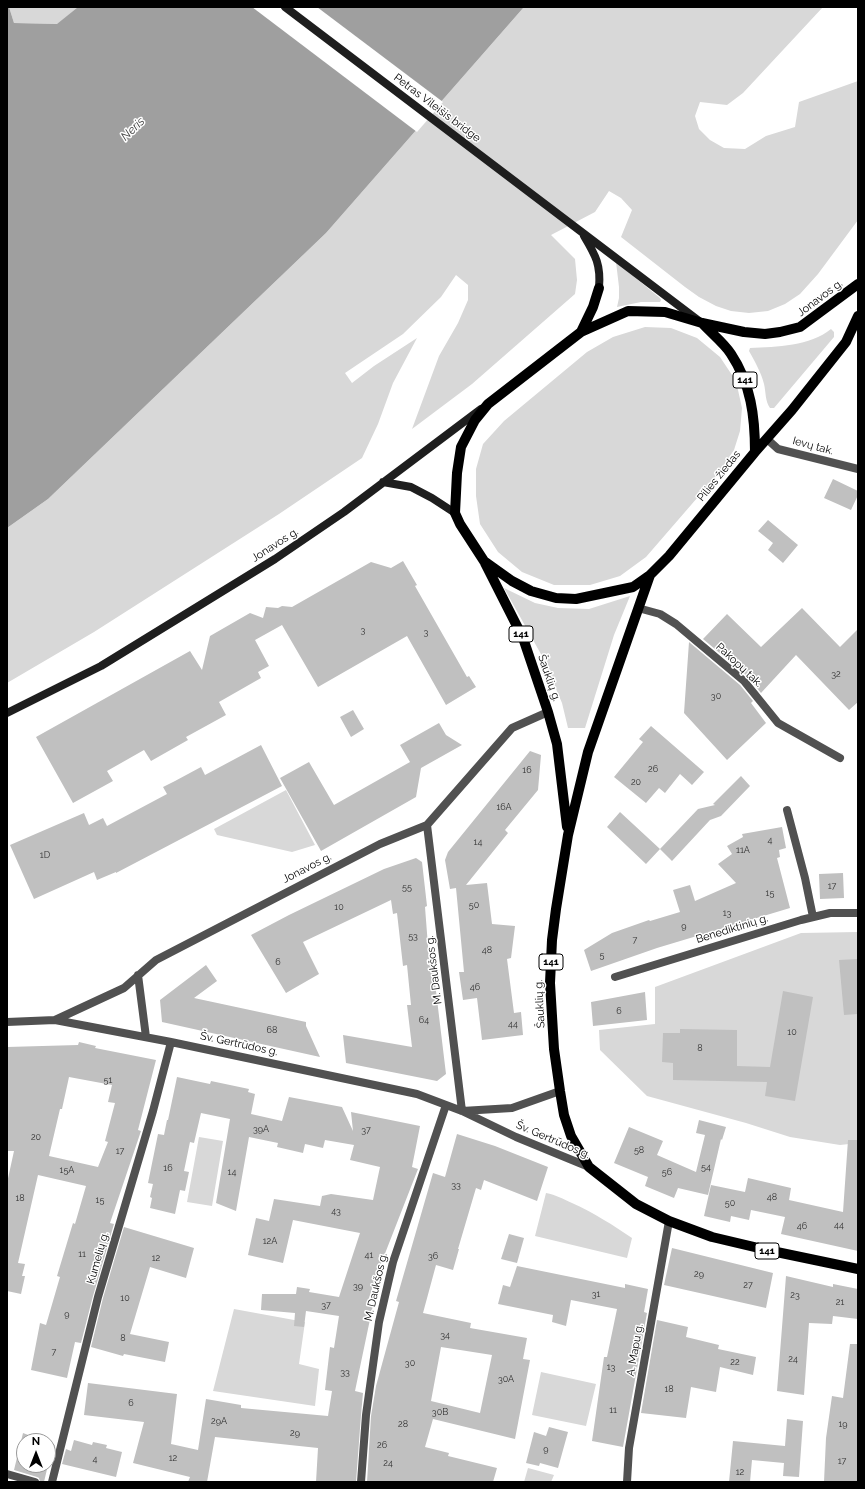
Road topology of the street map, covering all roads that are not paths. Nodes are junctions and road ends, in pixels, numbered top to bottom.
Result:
1 (285, 7) edge
2 (583, 233) junction
3 (858, 284) edge
4 (599, 288) joint
5 (858, 316) edge
6 (702, 322) junction
7 (581, 332) junction
8 (488, 404) junction
9 (766, 439) junction
10 (754, 452) junction
11 (858, 469) edge
12 (383, 482) junction
13 (455, 513) junction
14 (484, 561) junction
15 (650, 575) junction
16 (638, 608) junction
17 (548, 712) junction
18 (7, 713) edge
19 (840, 758) dead end
20 (787, 810) dead end
21 (427, 825) junction
22 (568, 834) junction
23 (858, 913) edge
24 (813, 917) junction
25 (138, 975) junction
26 (615, 977) dead end
27 (55, 1020) junction
28 (7, 1022) edge
29 (146, 1037) junction
30 (171, 1042) junction
31 (560, 1091) junction
32 (446, 1105) junction
33 (462, 1112) junction
34 (589, 1167) junction
35 (669, 1221) junction
36 (858, 1269) edge
37 (7, 1474) edge
38 (35, 1482) edge
39 (52, 1482) edge
40 (360, 1482) edge
41 (627, 1482) edge

1 - 2 street, Petras Vileišis bridge / 141
2 - 4 street, 141
2 - 6 street, 141
3 - 6 main road, Jonavos g.
4 - 7 main road, 141
5 - 9 main road
6 - 7 main road
6 - 10 main road, Pilies žiedas / 141
7 - 8 main road, 141
8 - 12 street, Jonavos g.
8 - 13 main road, 141
9 - 10 main road
9 - 11 street, Ievų tak.
10 - 15 main road, Pilies žiedas / 141
12 - 13 street
12 - 18 street, Jonavos g.
13 - 14 main road, Pilies žiedas / 141
14 - 15 main road, Pilies žiedas
14 - 17 main road, Šauklių g. / 141
15 - 16 main road, 141
16 - 19 street, Pakopų tak.
16 - 22 main road, Šauklių g. / 141
17 - 21 street, Jonavos g.
17 - 22 main road, Šauklių g. / 141
20 - 24 street
21 - 25 street, Jonavos g.
21 - 33 street, M. Daukšos g.
22 - 31 main road, Šauklių g. / 141
23 - 24 street, Benediktinių g.
24 - 26 street, Benediktinių g.
25 - 27 street, Jonavos g.
25 - 29 street
27 - 28 street, Šv. Gertrūdos g.
27 - 29 street, Šv. Gertrūdos g.
29 - 30 street, Šv. Gertrūdos g.
30 - 32 street, Šv. Gertrūdos g.
30 - 39 street, Kumelių g.
31 - 33 street, Šv. Gertrūdos g.
31 - 34 main road, Šauklių g. / 141
32 - 33 street, Šv. Gertrūdos g.
32 - 40 street, M. Daukšos g.
33 - 34 street, Šv. Gertrūdos g.
34 - 35 main road, Šv. Gertrūdos g. / 141
35 - 36 main road, Šv. Gertrūdos g. / 141
35 - 41 street, A. Mapu g.
37 - 38 street

